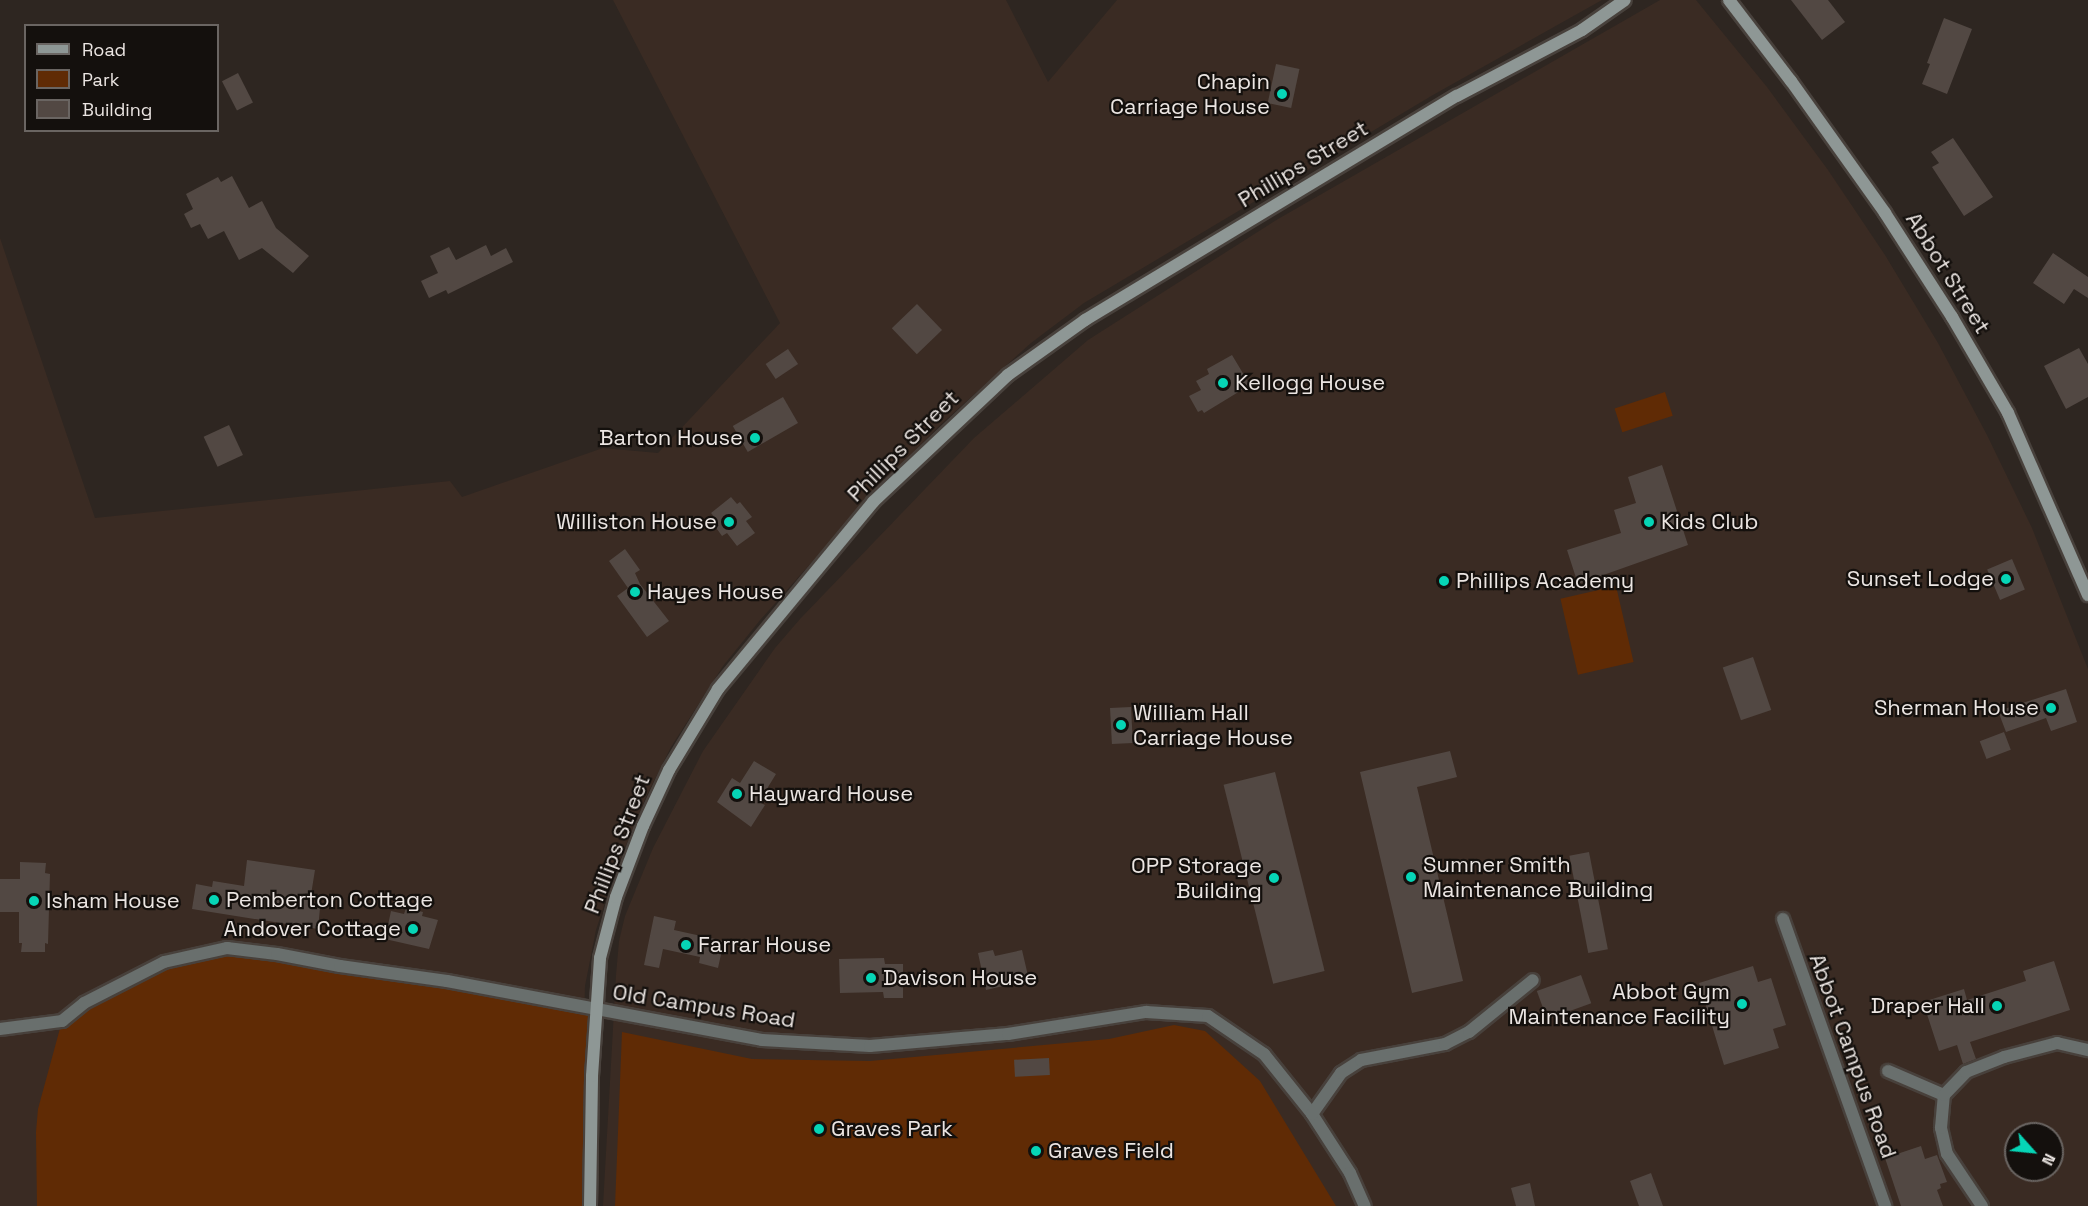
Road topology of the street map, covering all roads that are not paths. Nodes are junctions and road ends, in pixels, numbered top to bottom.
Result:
1 (1625, 0) edge
2 (1729, 0) edge
3 (2088, 595) edge
4 (1783, 919) dead end
5 (1533, 980) dead end
6 (595, 1010) junction
7 (0, 1029) edge
8 (2088, 1050) edge
9 (1888, 1071) dead end
10 (1944, 1095) junction
11 (1312, 1114) junction
12 (590, 1206) edge
13 (1365, 1206) edge
14 (1885, 1206) edge
15 (1982, 1206) edge

1 - 6 street, Phillips Street
2 - 3 street, Abbot Street
4 - 14 street, Abbot Campus Road
5 - 11 street
6 - 7 street, Old Campus Road
6 - 11 street, Old Campus Road
6 - 12 street, Phillips Street
8 - 10 street
9 - 10 street
10 - 15 street
11 - 13 street, Old Campus Road

